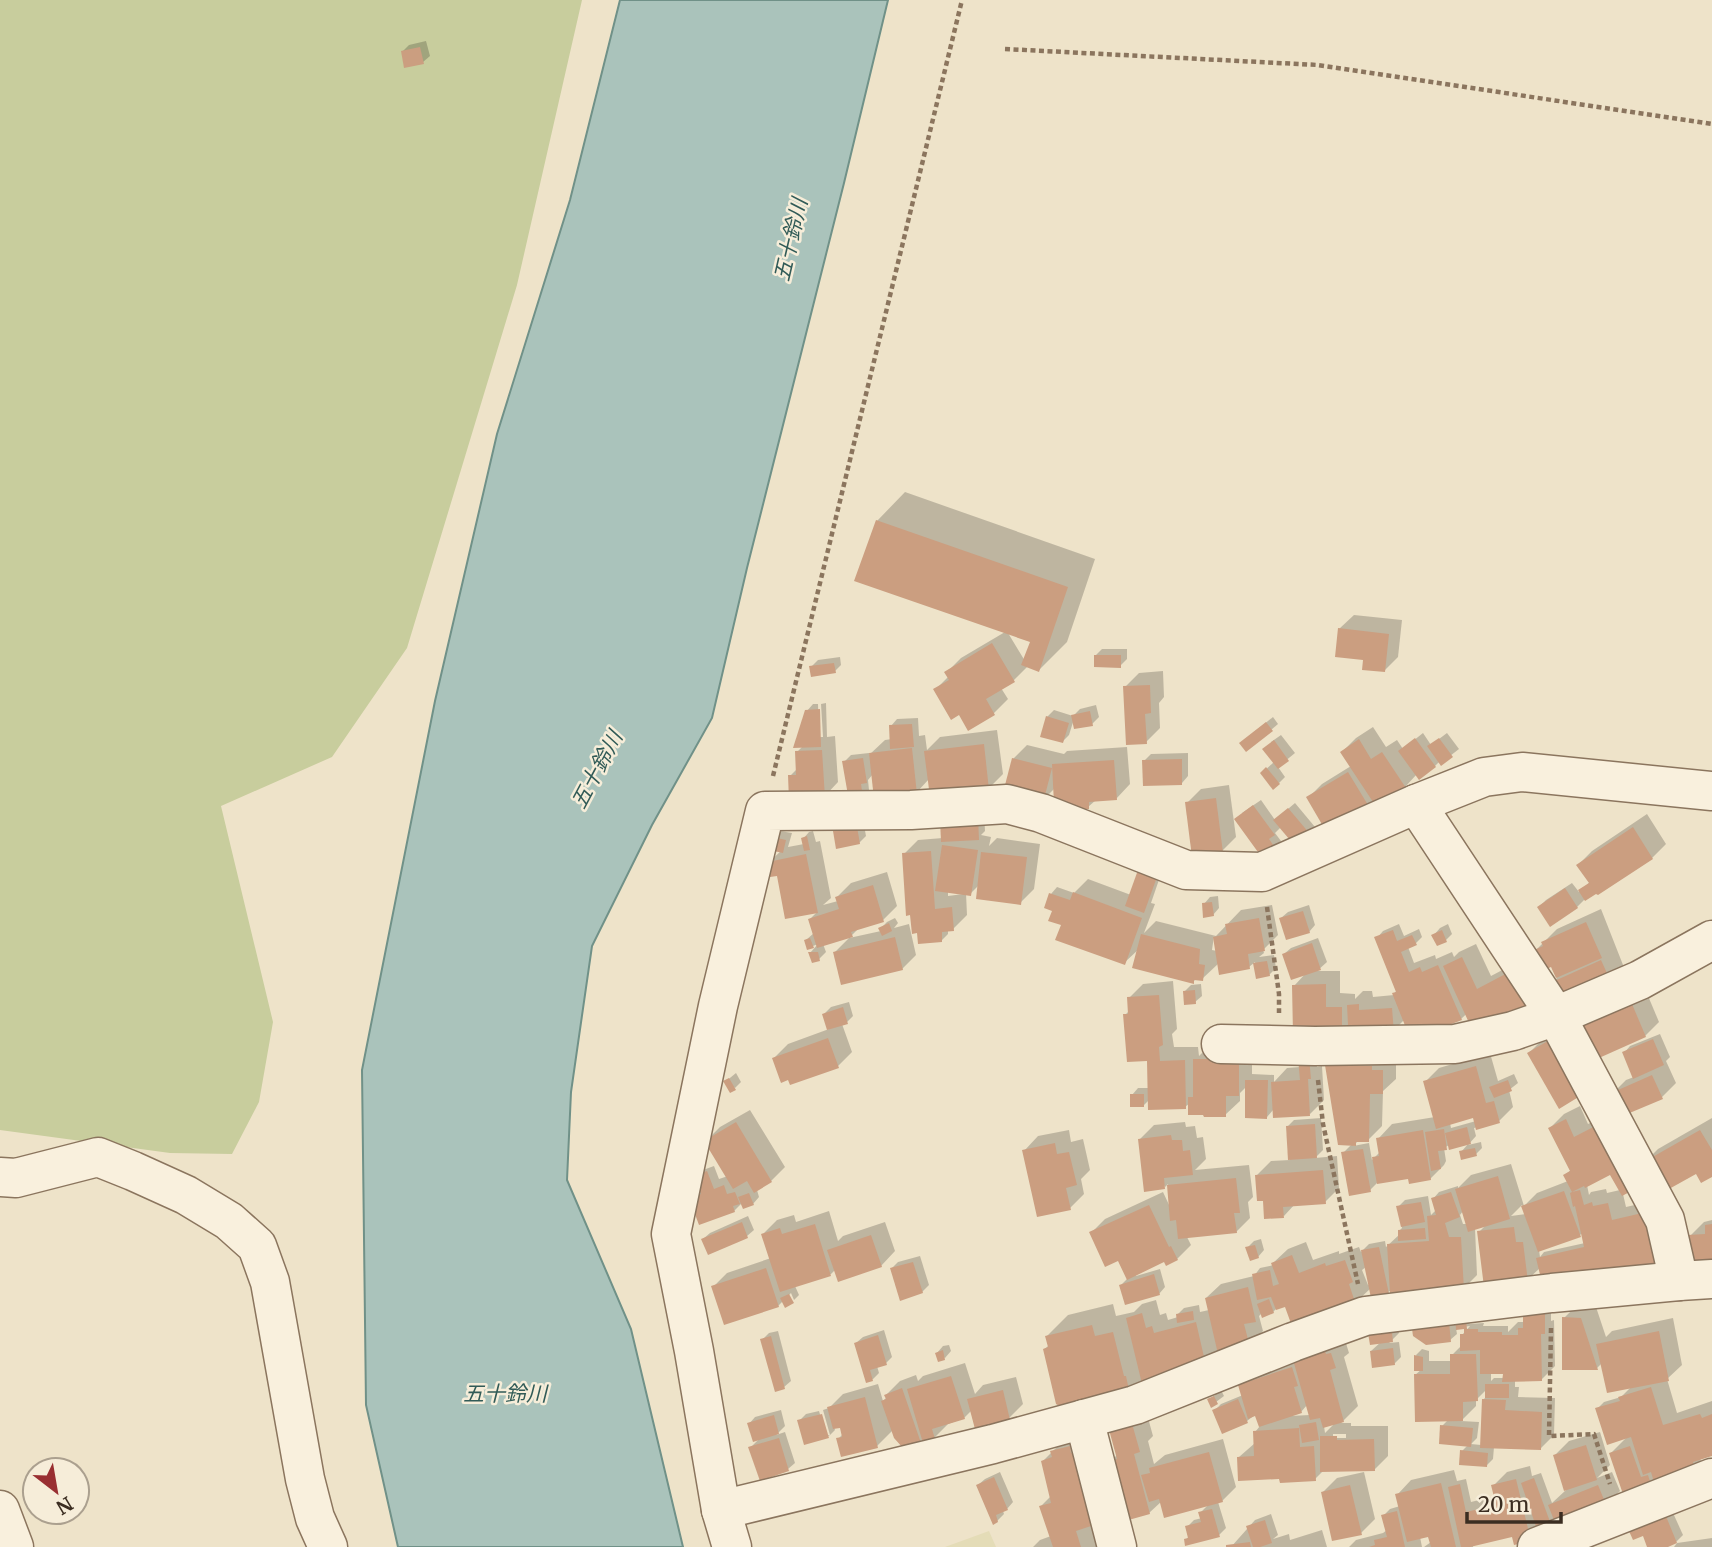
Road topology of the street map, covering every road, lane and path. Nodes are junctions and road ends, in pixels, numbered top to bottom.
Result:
1 (962, 0) edge
2 (1005, 49) dead end
3 (1712, 124) edge
4 (1712, 791) edge
5 (1416, 804) junction
6 (765, 811) junction
7 (1262, 872) junction
8 (1712, 940) edge
9 (1556, 1016) junction
10 (1221, 1044) dead end
11 (1298, 1046) junction
12 (0, 1177) edge
13 (1696, 1280) edge
14 (1552, 1293) junction
15 (1365, 1316) junction
16 (1084, 1419) junction
17 (1712, 1478) edge
18 (0, 1510) edge
19 (722, 1510) junction
20 (1619, 1515) junction
21 (15, 1547) edge
22 (328, 1547) edge
23 (732, 1547) edge
24 (1117, 1547) edge
25 (1537, 1547) edge

1 - 6 path
2 - 3 path
4 - 5 street
5 - 7 street
5 - 9 street
6 - 7 street
6 - 19 street
7 - 11 path
8 - 9 street
9 - 11 street
9 - 13 street
10 - 11 street
11 - 15 path
12 - 22 street
13 - 14 street
14 - 15 street
14 - 20 path
15 - 16 street
16 - 19 street
16 - 24 street
17 - 20 street
18 - 21 street
19 - 23 street
20 - 25 street

